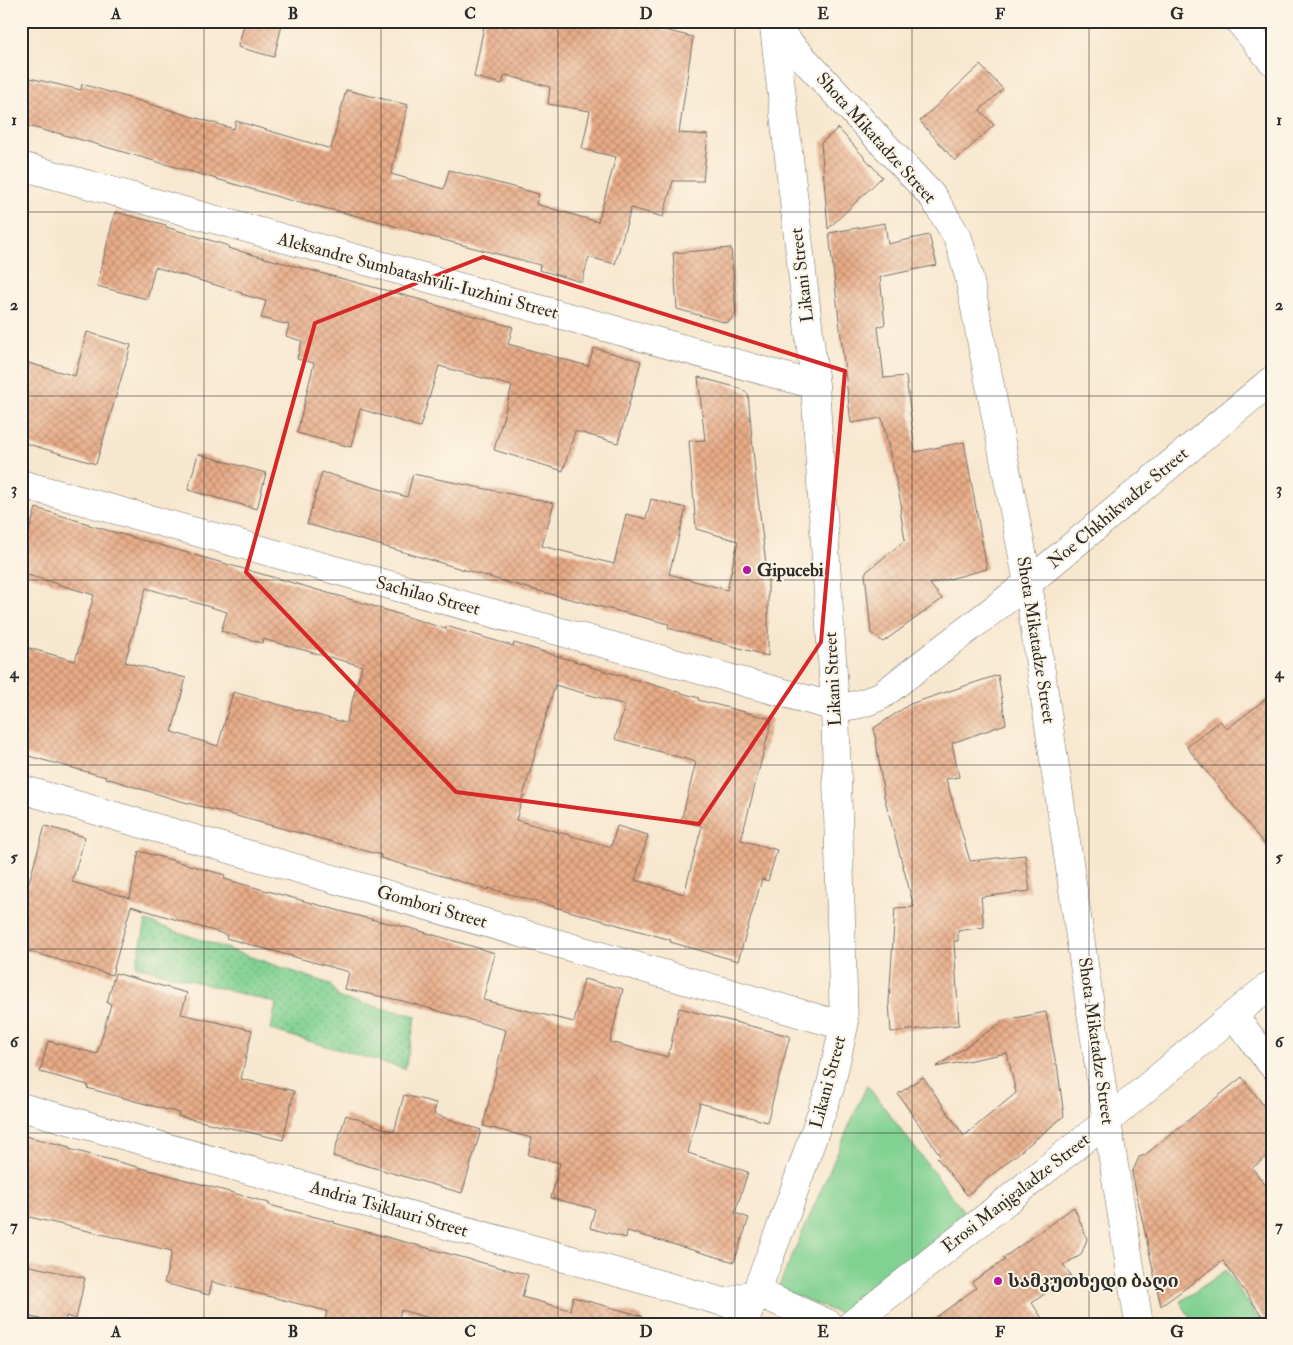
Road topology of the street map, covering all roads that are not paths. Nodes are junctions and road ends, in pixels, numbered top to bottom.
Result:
1 (1239, 21) edge
2 (772, 24) edge
3 (1272, 61) edge
4 (21, 166) edge
5 (1272, 380) edge
6 (815, 385) junction
7 (21, 484) edge
8 (1028, 583) junction
9 (835, 707) junction
10 (21, 789) edge
11 (1272, 984) edge
12 (1233, 1015) junction
13 (844, 1026) junction
14 (1272, 1065) edge
15 (21, 1107) edge
16 (1108, 1121) junction
17 (757, 1292) junction
18 (744, 1324) edge
19 (766, 1324) edge
20 (829, 1324) edge
21 (852, 1324) edge
22 (1139, 1324) edge

1 - 3 street
2 - 6 street, Likani Street
2 - 8 street, Shota Mikatadze Street
4 - 6 street, Aleksandre Sumbatashvili-Iuzhini Street
5 - 8 street, Noe Chkhikvadze Street
6 - 9 street, Likani Street
7 - 9 street, Sachilao Street
8 - 9 street, Noe Chkhikvadze Street
8 - 16 street, Shota Mikatadze Street
9 - 13 street, Likani Street
10 - 13 street, Gombori Street
11 - 12 street, Erosi Manjgaladze Street
12 - 14 street
12 - 16 street, Erosi Manjgaladze Street
13 - 17 street, Likani Street
15 - 17 street, Andria Tsiklauri Street
16 - 21 street, Erosi Manjgaladze Street
16 - 22 street, Shota Mikatadze Street
17 - 18 street, Likani Street
17 - 19 street
17 - 20 street

